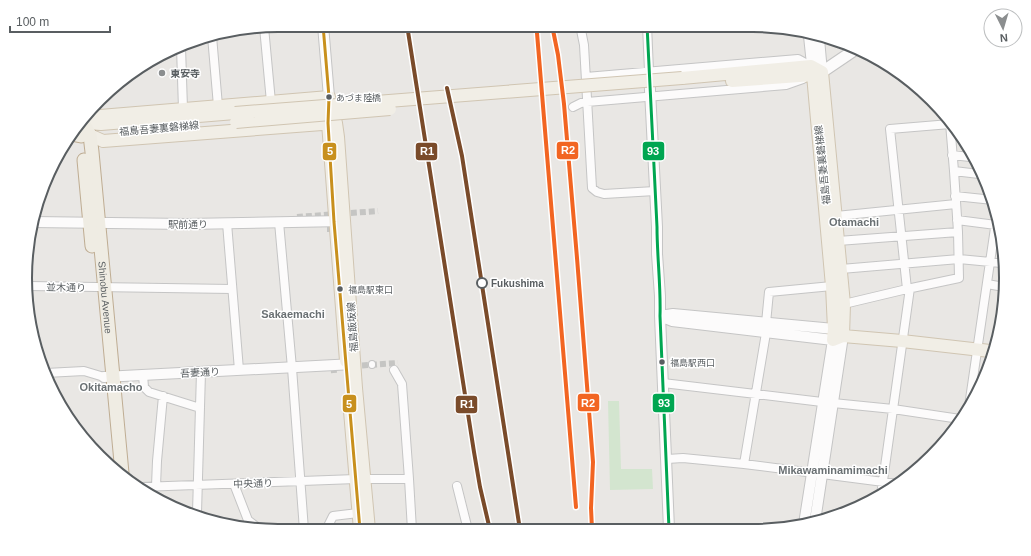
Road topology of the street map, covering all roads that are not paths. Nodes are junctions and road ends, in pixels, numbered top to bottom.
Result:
1 (324, 32) edge
2 (581, 32) edge
3 (647, 32) edge
4 (265, 33) edge
5 (810, 39) edge
6 (818, 40) edge
7 (212, 41) edge
8 (181, 52) edge
9 (850, 52) edge
10 (649, 71) junction
11 (816, 71) junction
12 (586, 77) junction
13 (329, 97) junction
14 (650, 97) junction
15 (271, 102) junction
16 (587, 102) junction
17 (218, 106) junction
18 (573, 107) dead end
19 (183, 108) junction
20 (332, 123) junction
21 (944, 124) edge
22 (82, 129) edge
23 (954, 136) edge
24 (952, 155) junction
25 (967, 157) edge
26 (954, 171) junction
27 (976, 174) edge
28 (655, 191) junction
29 (955, 196) junction
30 (986, 199) edge
31 (956, 204) junction
32 (899, 210) junction
33 (836, 216) junction
34 (957, 220) junction
35 (339, 221) junction
36 (38, 222) edge
37 (280, 222) junction
38 (94, 223) junction
39 (227, 223) junction
40 (993, 224) edge
41 (958, 232) junction
42 (995, 233) edge
43 (901, 237) junction
44 (838, 241) junction
45 (959, 259) junction
46 (990, 262) junction
47 (904, 263) junction
48 (998, 263) edge
49 (841, 270) junction
50 (987, 284) junction
51 (33, 286) edge
52 (832, 286) junction
53 (998, 286) edge
54 (100, 287) junction
55 (232, 289) junction
56 (908, 289) junction
57 (844, 304) junction
58 (660, 316) junction
59 (766, 328) junction
60 (837, 335) junction
61 (902, 341) junction
62 (977, 350) junction
63 (988, 351) edge
64 (350, 364) junction
65 (292, 368) junction
66 (239, 370) junction
67 (394, 370) dead end
68 (201, 372) junction
69 (51, 373) edge
70 (143, 375) junction
71 (108, 377) junction
72 (663, 383) junction
73 (971, 392) edge
74 (755, 394) junction
75 (164, 396) junction
76 (827, 402) junction
77 (200, 408) junction
78 (893, 409) junction
79 (955, 418) edge
80 (667, 459) junction
81 (113, 460) edge
82 (744, 464) junction
83 (121, 467) edge
84 (817, 474) junction
85 (360, 479) junction
86 (409, 479) junction
87 (301, 481) junction
88 (883, 481) junction
89 (891, 482) edge
90 (234, 484) junction
91 (198, 485) junction
92 (156, 486) junction
93 (457, 486) dead end
94 (147, 487) edge
95 (882, 488) edge
96 (197, 510) edge
97 (358, 513) junction
98 (815, 516) edge
99 (806, 518) edge
100 (249, 522) edge
101 (304, 524) edge
102 (329, 524) edge
103 (359, 524) edge
104 (368, 524) edge
105 (412, 524) edge
106 (466, 524) edge
107 (669, 524) edge

1 - 13 street
2 - 12 street
3 - 10 street
4 - 15 street
5 - 11 street
6 - 11 street
7 - 17 street
8 - 19 street
9 - 11 main road
10 - 11 street
10 - 12 street
10 - 14 street
11 - 14 street
11 - 22 main road, 福島吾妻裏磐梯線, bridge
11 - 33 main road, 福島吾妻裏磐梯線
11 - 52 main road, 福島吾妻裏磐梯線
12 - 16 street
13 - 15 main road
13 - 20 main road, 福島飯坂線
14 - 16 street
14 - 28 street
15 - 17 main road
16 - 18 street
16 - 28 street
17 - 19 main road
19 - 22 main road
20 - 22 main road
20 - 35 main road, 福島飯坂線
21 - 32 street
22 - 38 highway, Shinobu Avenue
23 - 24 street
24 - 25 street
24 - 26 street
26 - 27 street
26 - 29 street
28 - 58 street
29 - 30 street
29 - 31 street
31 - 32 street
31 - 34 street
32 - 33 street
32 - 43 street
33 - 44 main road, 福島吾妻裏磐梯線
34 - 40 street
34 - 41 street
35 - 37 street, 駅前通り
35 - 64 main road, 福島飯坂線
36 - 38 street, 駅前通り
37 - 39 street, 駅前通り
37 - 65 street
38 - 39 street, 駅前通り
38 - 54 highway, Shinobu Avenue
39 - 55 street
41 - 43 street
41 - 45 street
42 - 46 street
43 - 44 street
43 - 47 street
44 - 49 main road, 福島吾妻裏磐梯線
45 - 46 street
45 - 47 street
45 - 56 street
46 - 48 street
46 - 50 street
47 - 49 street
47 - 56 street
49 - 57 main road, 福島吾妻裏磐梯線
50 - 53 street
50 - 62 street
51 - 54 street, 並木通り
52 - 59 street
52 - 60 main road, 福島吾妻裏磐梯線
54 - 55 street, 並木通り
54 - 71 highway, Shinobu Avenue
55 - 66 street
56 - 57 street
56 - 61 street
57 - 60 main road, 福島吾妻裏磐梯線
58 - 59 street
58 - 72 street
59 - 60 street
59 - 74 street
60 - 61 main road
60 - 76 street
61 - 62 main road
61 - 78 street
62 - 63 main road
62 - 73 street
64 - 65 street, 吾妻通り
64 - 85 main road, 福島飯坂線
65 - 66 street, 吾妻通り
65 - 87 street
66 - 68 street, 吾妻通り
67 - 86 street
68 - 70 street, 吾妻通り
68 - 77 street
69 - 71 street, 吾妻通り
70 - 71 street, 吾妻通り
70 - 75 street
71 - 81 highway, Shinobu Avenue
71 - 83 highway, Shinobu Avenue
72 - 74 street
72 - 80 street
74 - 76 street
74 - 82 street
75 - 77 street
75 - 92 street
76 - 78 street
76 - 84 street
77 - 91 street
78 - 79 street
78 - 88 street
80 - 82 street
80 - 107 street
82 - 84 street
84 - 88 street
84 - 98 street
84 - 99 street
85 - 86 street, 中央通り
85 - 87 street, 中央通り
85 - 97 main road, 福島飯坂線
85 - 104 main road, 福島飯坂線
86 - 105 street
87 - 90 street, 中央通り
87 - 101 street
88 - 89 street
88 - 95 street
90 - 91 street, 中央通り
90 - 100 street
91 - 92 street, 中央通り
91 - 96 street
92 - 94 street, 中央通り
93 - 106 street
97 - 102 street
97 - 103 main road, 福島飯坂線

